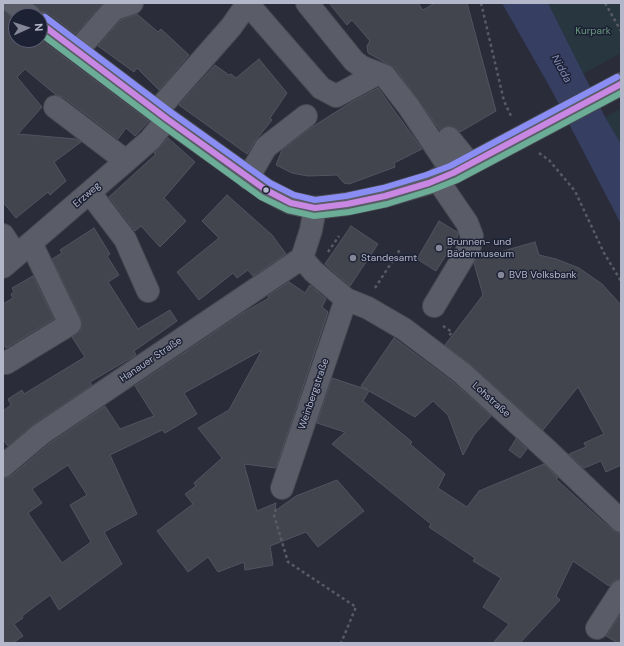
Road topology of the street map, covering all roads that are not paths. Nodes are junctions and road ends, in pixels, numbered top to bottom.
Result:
1 (132, 3) edge
2 (247, 3) edge
3 (308, 3) edge
4 (48, 29) edge
5 (77, 51) junction
6 (377, 74) junction
7 (621, 84) edge
8 (55, 107) dead end
9 (162, 115) junction
10 (306, 116) dead end
11 (449, 138) dead end
12 (126, 161) junction
13 (454, 172) junction
14 (248, 178) junction
15 (90, 193) junction
16 (315, 208) junction
17 (3, 235) edge
18 (17, 255) edge
19 (302, 258) junction
20 (148, 291) dead end
21 (346, 300) junction
22 (440, 319) road end
23 (6, 363) dead end
24 (3, 466) edge
25 (282, 488) road end
26 (621, 521) edge
27 (621, 591) edge
28 (597, 628) dead end

1 - 5 street
2 - 6 street
2 - 9 street, Erzweg
3 - 6 street
4 - 5 street
5 - 9 street
6 - 13 street
7 - 13 street
8 - 12 street
9 - 12 street, Erzweg
9 - 14 street
10 - 14 street
11 - 13 street
12 - 15 street, Erzweg
13 - 16 street
13 - 22 street
14 - 16 street
15 - 18 street, Erzweg
15 - 20 street
16 - 19 street
17 - 18 street
18 - 23 street
19 - 21 street
19 - 24 street, Hanauer Straße
21 - 25 street, Weinbergstraße
21 - 26 street, Lohstraße
27 - 28 street

